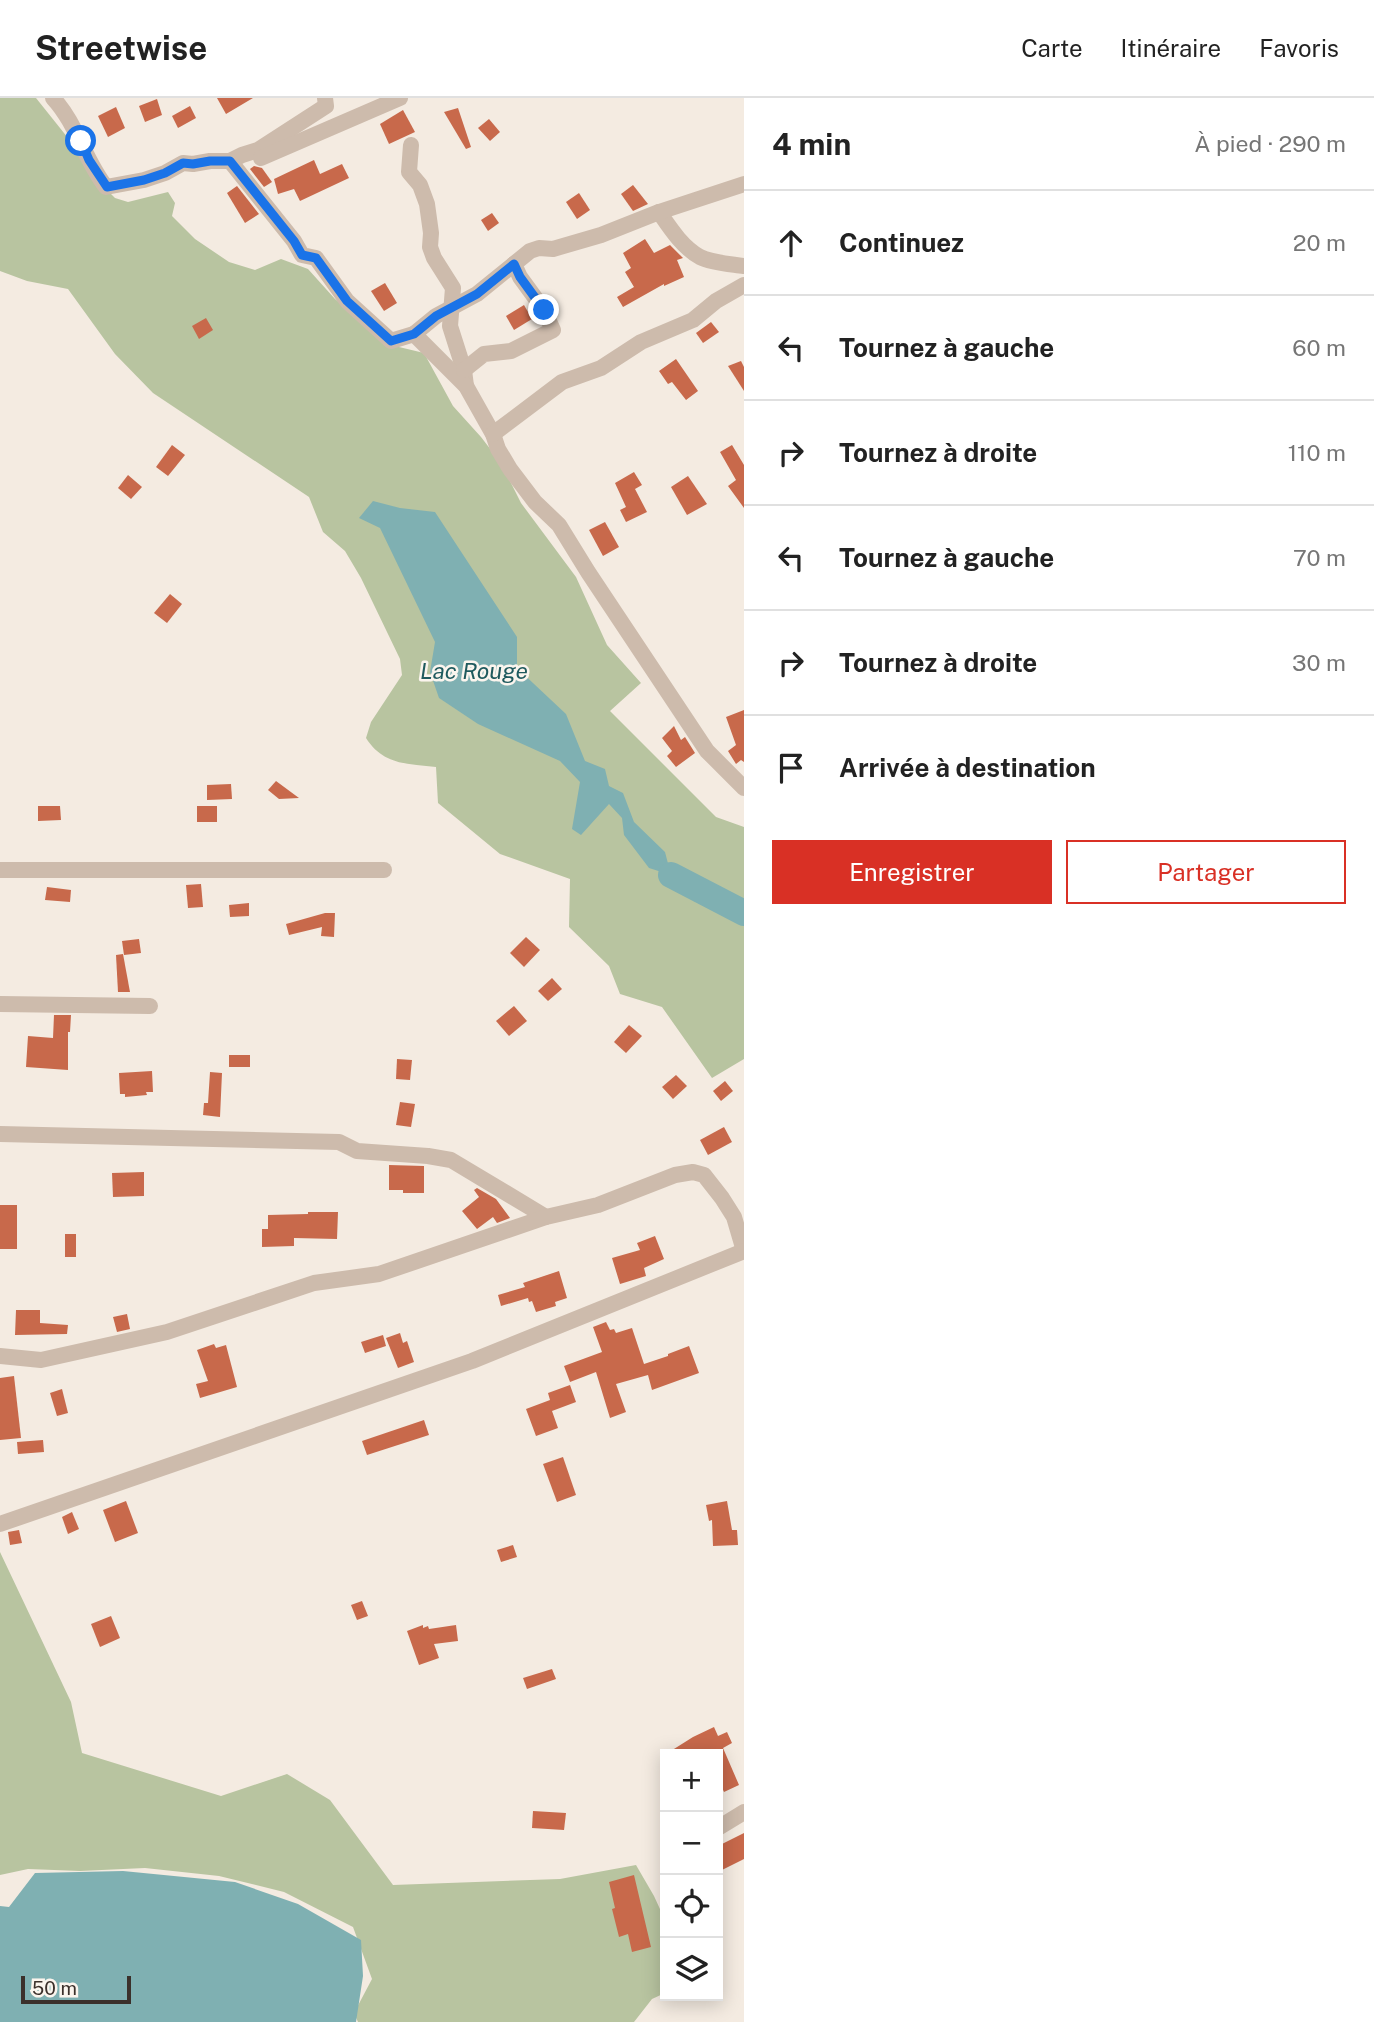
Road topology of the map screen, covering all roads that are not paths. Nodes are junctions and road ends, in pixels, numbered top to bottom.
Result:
1 (53, 98) edge
2 (325, 98) edge
3 (400, 98) edge
4 (411, 145) dead end
5 (233, 165) junction
6 (744, 184) edge
7 (659, 212) junction
8 (514, 264) junction
9 (744, 266) edge
10 (744, 285) edge
11 (451, 308) junction
12 (414, 334) junction
13 (465, 378) junction
14 (493, 433) junction
15 (744, 788) edge
16 (0, 870) edge
17 (384, 870) dead end
18 (0, 1004) edge
19 (150, 1006) dead end
20 (0, 1134) edge
21 (546, 1217) junction
22 (744, 1251) edge
23 (0, 1356) edge
24 (0, 1524) edge
25 (744, 1812) edge
26 (723, 1825) edge

1 - 5 street
2 - 5 street
3 - 5 street
4 - 11 street
5 - 12 street
6 - 7 street
7 - 8 street
7 - 9 street
8 - 11 street
8 - 13 street
10 - 14 street
11 - 12 street
11 - 13 street
12 - 13 street
13 - 14 street
14 - 15 street
16 - 17 street
18 - 19 street
20 - 21 street
21 - 22 street
21 - 23 street
22 - 24 street
25 - 26 street

